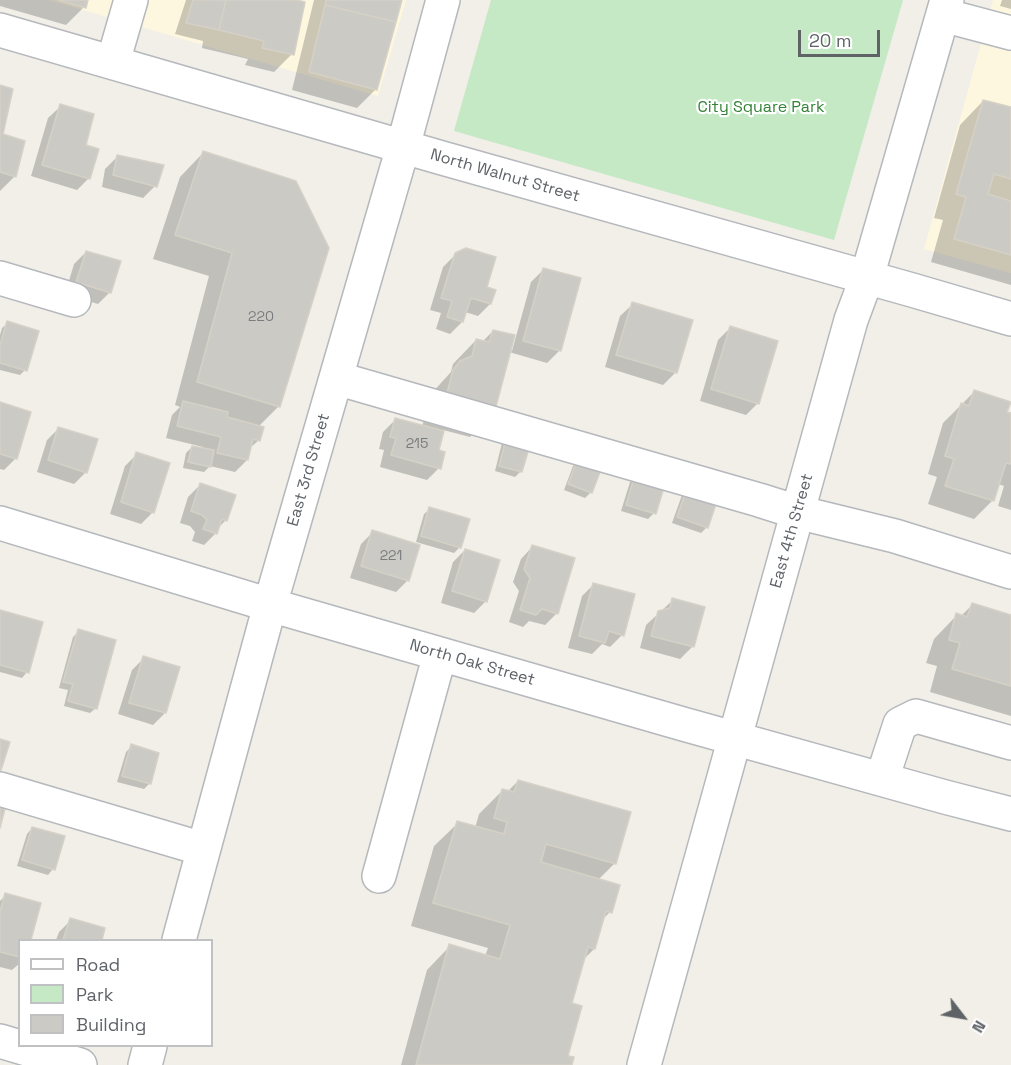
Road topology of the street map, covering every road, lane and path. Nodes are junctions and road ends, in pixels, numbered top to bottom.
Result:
1 (131, 0) edge
2 (443, 0) edge
3 (945, 7) edge
4 (0, 30) edge
5 (1011, 33) edge
6 (113, 62) junction
7 (403, 147) junction
8 (867, 277) junction
9 (0, 278) edge
10 (74, 300) dead end
11 (1011, 319) edge
12 (336, 378) junction
13 (797, 512) junction
14 (0, 523) edge
15 (1011, 572) edge
16 (270, 605) junction
17 (440, 654) junction
18 (735, 738) junction
19 (1011, 743) edge
20 (882, 779) junction
21 (0, 789) edge
22 (1011, 814) edge
23 (203, 849) junction
24 (379, 876) dead end
25 (178, 939) edge
26 (0, 1041) edge
27 (18, 1046) edge
28 (20, 1047) edge
29 (150, 1047) edge
30 (80, 1065) edge
31 (145, 1065) edge
32 (644, 1065) edge

1 - 6 street
2 - 7 street, East 3rd Street
3 - 5 street
3 - 8 street, East 4th Street
4 - 6 street, North Walnut Street
6 - 7 street, North Walnut Street
7 - 8 street, North Walnut Street
7 - 12 street, East 3rd Street
8 - 11 street, North Walnut Street
8 - 13 street, East 4th Street
9 - 10 street
12 - 13 street
12 - 16 street, East 3rd Street
13 - 15 street
13 - 18 street, East 4th Street
14 - 16 street, North Oak Street
16 - 17 street, North Oak Street
16 - 23 street, East 3rd Street
17 - 18 street, North Oak Street
17 - 24 street
18 - 20 street, North Oak Street
18 - 32 street, East 4th Street
19 - 20 street
20 - 22 street, North Oak Street
21 - 23 street
23 - 25 street, East 3rd Street
26 - 27 street
28 - 30 street
29 - 31 street

